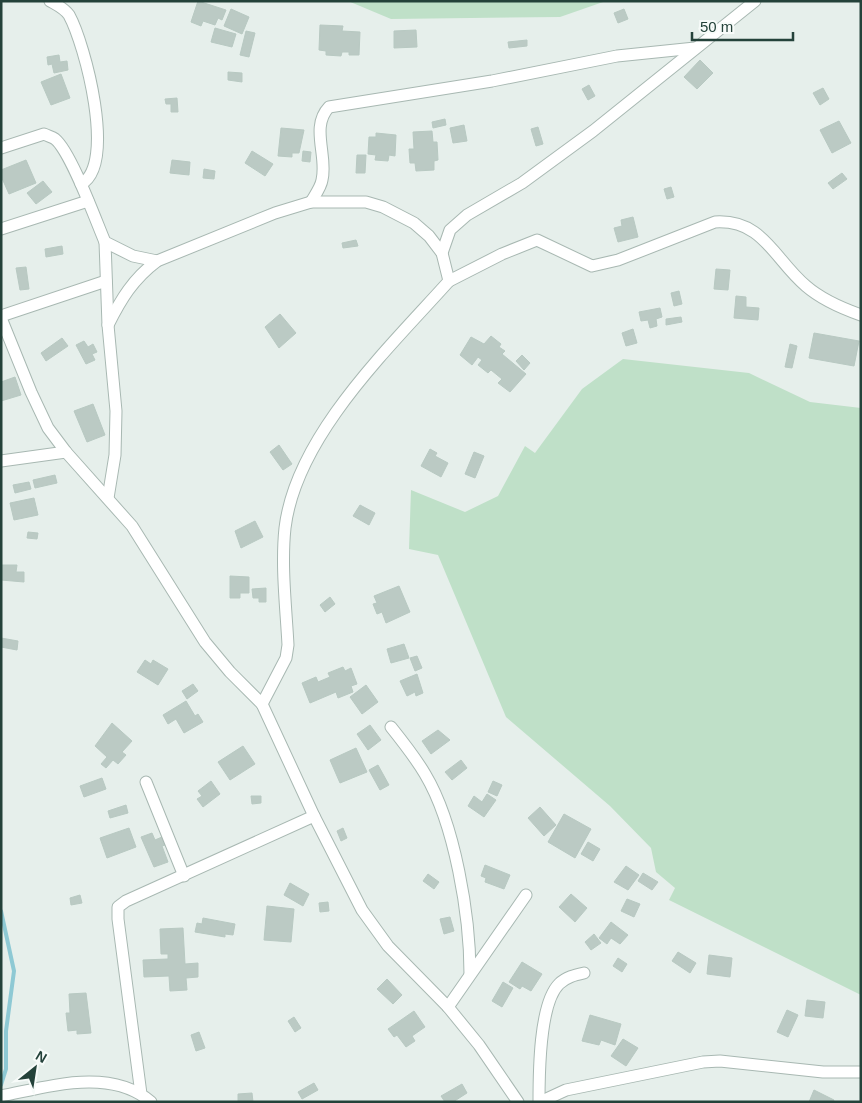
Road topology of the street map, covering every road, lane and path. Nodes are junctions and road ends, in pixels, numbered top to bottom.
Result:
1 (50, 1) edge
2 (755, 1) edge
3 (695, 48) junction
4 (1, 148) edge
5 (81, 184) junction
6 (88, 201) junction
7 (311, 202) junction
8 (1, 228) edge
9 (105, 242) junction
10 (442, 253) junction
11 (157, 261) junction
12 (106, 281) junction
13 (449, 281) junction
14 (861, 314) edge
15 (1, 317) edge
16 (108, 325) junction
17 (66, 452) junction
18 (1, 461) edge
19 (108, 498) junction
20 (262, 704) junction
21 (391, 727) dead end
22 (146, 782) dead end
23 (314, 816) junction
24 (184, 876) junction
25 (526, 894) dead end
26 (584, 973) dead end
27 (470, 974) junction
28 (448, 1007) junction
29 (861, 1072) edge
30 (141, 1094) junction
31 (1, 1096) edge
32 (151, 1102) edge
33 (518, 1102) edge
34 (539, 1102) edge

1 - 5 street
2 - 3 street
3 - 7 street
3 - 10 street
4 - 5 street
5 - 6 street
6 - 8 street
6 - 9 street
7 - 10 street
7 - 11 street
9 - 11 street
9 - 12 street
10 - 13 street
11 - 16 street
12 - 15 street
12 - 16 street
13 - 14 street
13 - 20 street
15 - 17 street
16 - 19 street
17 - 18 street
17 - 19 street
19 - 20 street
20 - 23 street
21 - 27 street
22 - 24 street
23 - 24 street
23 - 28 street
24 - 30 street
25 - 27 street
26 - 34 street
27 - 28 street
28 - 33 street
29 - 34 street
30 - 31 street
30 - 32 street

